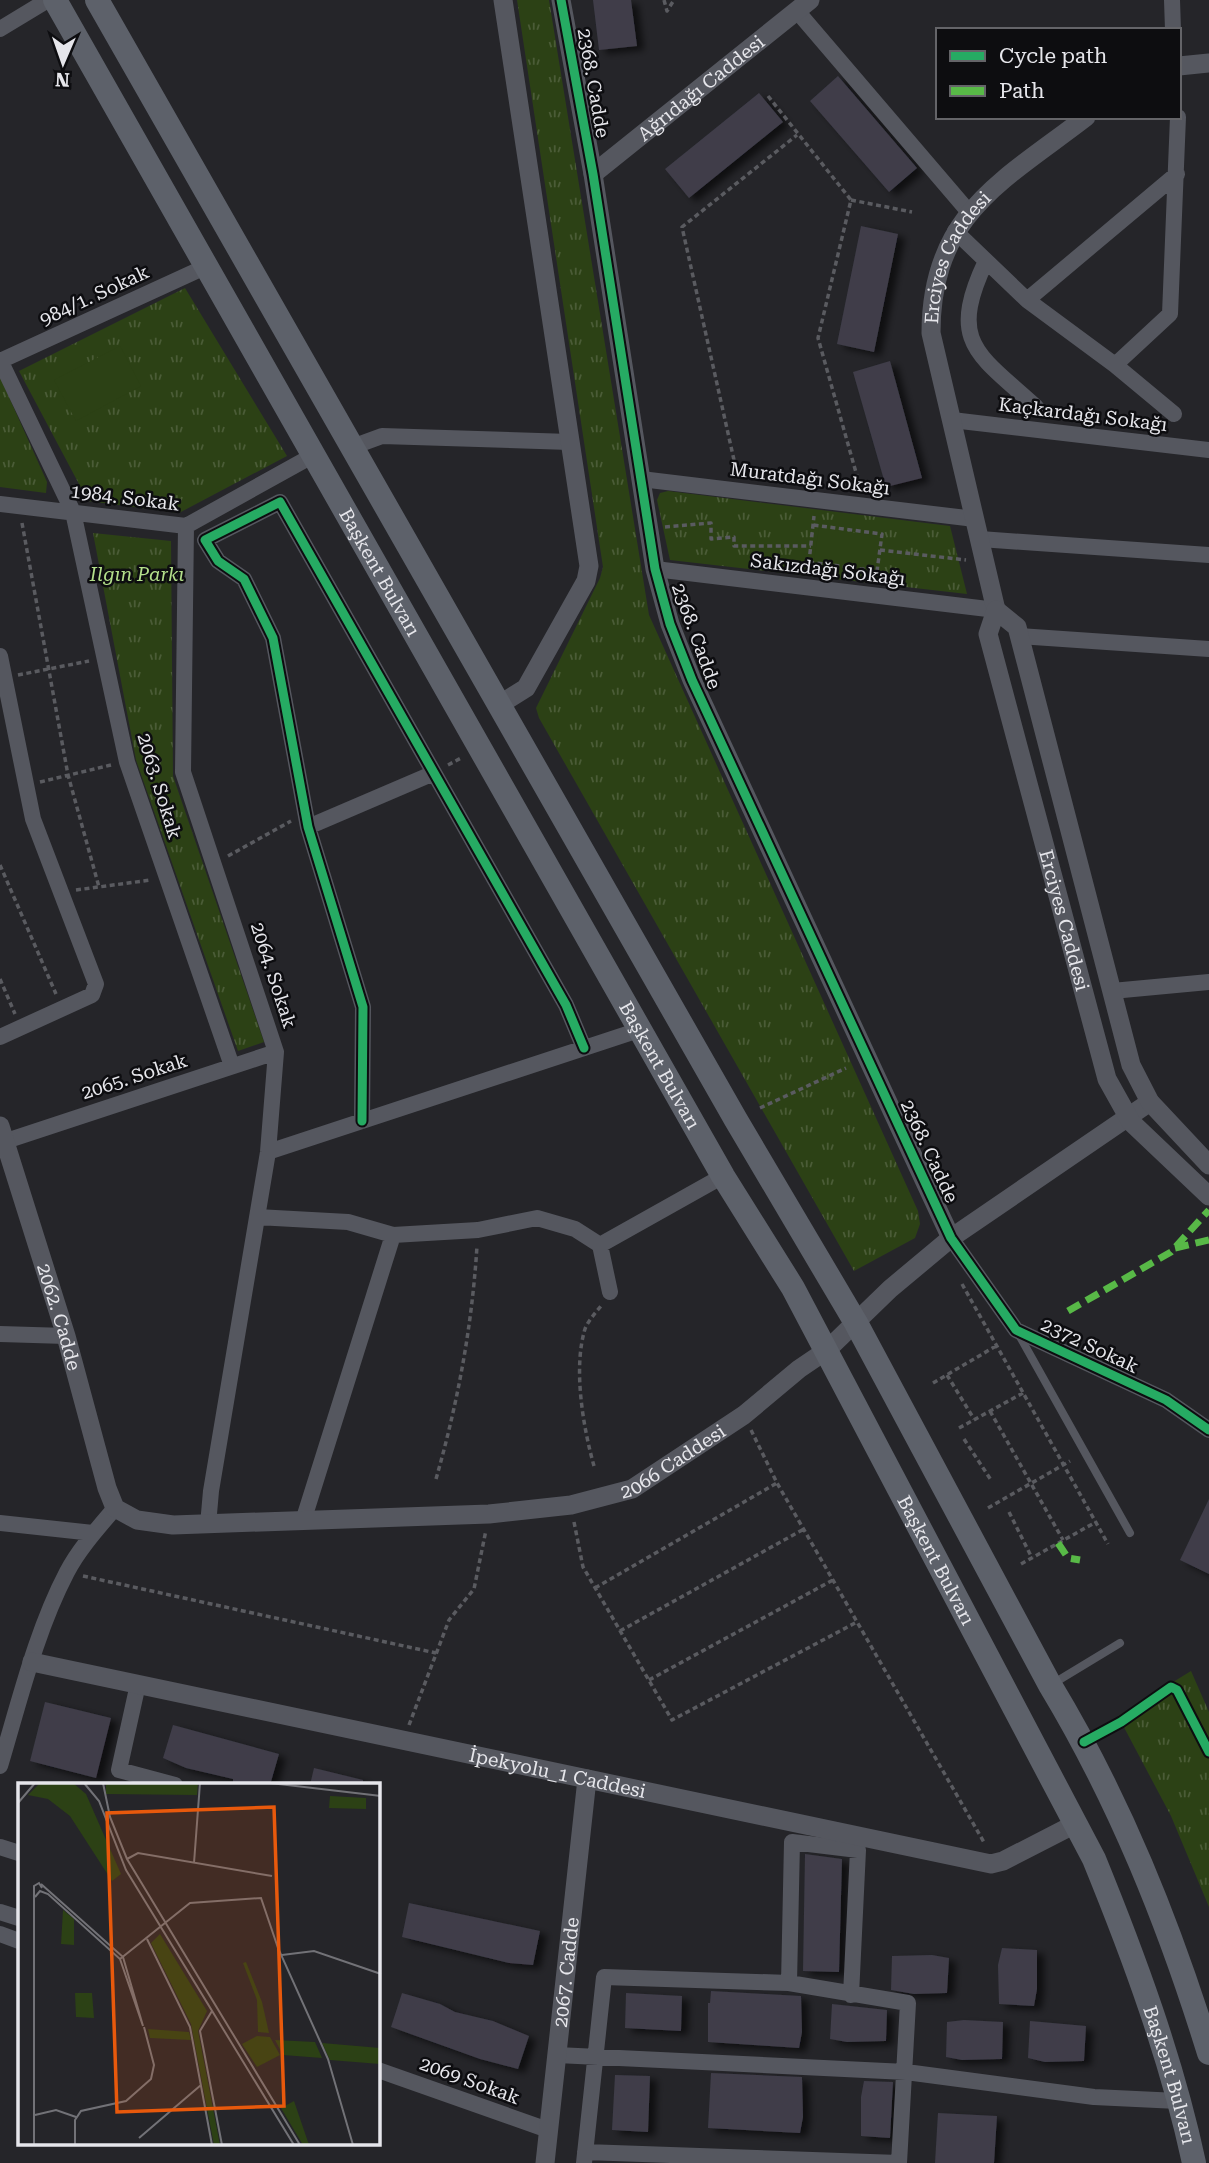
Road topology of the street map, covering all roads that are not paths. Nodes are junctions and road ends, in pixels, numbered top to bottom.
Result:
1 (48, 0) edge
2 (55, 0) edge
3 (97, 0) edge
4 (503, 0) edge
5 (561, 0) edge
6 (1172, 0) edge
7 (803, 5) edge
8 (1173, 28) edge
9 (0, 29) edge
10 (1209, 62) edge
11 (1181, 66) edge
12 (1083, 119) edge
13 (1178, 119) edge
14 (593, 174) junction
15 (1177, 174) junction
16 (968, 211) junction
17 (955, 231) junction
18 (986, 261) junction
19 (205, 267) junction
20 (1027, 300) junction
21 (0, 360) edge
22 (1115, 365) junction
23 (1036, 407) dead end
24 (1174, 414) dead end
25 (952, 420) junction
26 (570, 442) junction
27 (352, 447) junction
28 (1209, 450) edge
29 (312, 456) junction
30 (641, 479) junction
31 (0, 504) edge
32 (73, 512) junction
33 (975, 519) junction
34 (186, 526) junction
35 (980, 539) junction
36 (1209, 555) edge
37 (655, 569) junction
38 (996, 610) junction
39 (1019, 636) junction
40 (1209, 649) edge
41 (0, 656) edge
42 (499, 705) junction
43 (434, 773) junction
44 (306, 820) junction
45 (1209, 982) edge
46 (1112, 991) junction
47 (639, 1030) junction
48 (0, 1037) edge
49 (584, 1048) junction
50 (275, 1052) junction
51 (232, 1066) junction
52 (1150, 1102) junction
53 (1128, 1117) junction
54 (362, 1121) junction
55 (3, 1134) edge
56 (268, 1152) junction
57 (1209, 1165) edge
58 (723, 1176) junction
59 (1209, 1196) edge
60 (257, 1217) junction
61 (394, 1235) junction
62 (951, 1238) junction
63 (600, 1245) junction
64 (610, 1292) road end
65 (856, 1323) junction
66 (1016, 1329) junction
67 (0, 1334) edge
68 (66, 1336) junction
69 (827, 1350) junction
70 (1209, 1430) edge
71 (115, 1508) junction
72 (304, 1518) junction
73 (0, 1523) edge
74 (208, 1525) junction
75 (93, 1533) junction
76 (1130, 1533) dead end
77 (1120, 1643) dead end
78 (32, 1662) junction
79 (138, 1684) junction
80 (1051, 1685) junction
81 (0, 1766) edge
82 (587, 1779) junction
83 (168, 1783) edge
84 (1076, 1823) junction
85 (0, 1847) edge
86 (18, 1853) edge
87 (0, 1912) edge
88 (18, 1918) edge
89 (0, 1934) edge
90 (18, 1941) edge
91 (789, 1983) junction
92 (851, 1996) junction
93 (1209, 2053) edge
94 (556, 2055) junction
95 (595, 2057) junction
96 (380, 2071) edge
97 (906, 2072) junction
98 (1178, 2101) junction
99 (548, 2130) junction
100 (585, 2157) edge
101 (545, 2163) edge
102 (899, 2163) edge
103 (1194, 2163) edge

1 - 9 street
2 - 19 main road, Başkent Bulvarı
3 - 27 main road, Başkent Bulvarı
4 - 26 street
5 - 14 street, 2368. Cadde
6 - 8 street
7 - 14 street, Ağrıdağı Caddesi
7 - 16 street
10 - 11 street
12 - 16 street, Erciyes Caddesi
13 - 15 street
14 - 30 street, 2368. Cadde
15 - 20 street
15 - 22 street
16 - 17 street, Erciyes Caddesi
17 - 18 street
17 - 25 street, Erciyes Caddesi
18 - 20 street
18 - 23 street
19 - 21 street, 984/1. Sokak
19 - 29 main road, Başkent Bulvarı
20 - 22 street
21 - 32 street, 2063. Sokak
22 - 24 street
25 - 28 street, Kaçkardağı Sokağı
25 - 33 street, Erciyes Caddesi
26 - 27 street
26 - 42 street
27 - 42 main road, Başkent Bulvarı
29 - 34 street, 1984. Sokak
29 - 47 main road, Başkent Bulvarı
30 - 33 street, Muratdağı Sokağı
30 - 37 street, 2368. Cadde
31 - 32 street, 1984. Sokak
32 - 34 street, 1984. Sokak
32 - 51 street, 2063. Sokak
33 - 35 street, Erciyes Caddesi
34 - 50 street, 2064. Sokak
35 - 36 street
35 - 38 street, Erciyes Caddesi
37 - 38 street, Sakızdağı Sokağı
37 - 62 street, 2368. Cadde
38 - 39 street, Erciyes Caddesi
38 - 53 street, Erciyes Caddesi
39 - 40 street
39 - 46 street, Erciyes Caddesi
41 - 48 street
42 - 65 main road, Başkent Bulvarı
43 - 44 street
43 - 44 street
43 - 49 street
44 - 54 street
45 - 46 street
46 - 52 street, Erciyes Caddesi
47 - 49 street
47 - 58 main road, Başkent Bulvarı
49 - 54 street
50 - 51 street, 2065. Sokak
50 - 56 street, 2064. Sokak
51 - 55 street, 2065. Sokak
52 - 53 street, 2066 Caddesi
52 - 57 street, Erciyes Caddesi
53 - 59 street, Erciyes Caddesi
53 - 62 street, 2066 Caddesi
54 - 56 street
55 - 68 street, 2062. Cadde
56 - 60 street, 2064. Sokak
58 - 63 street
58 - 69 main road, Başkent Bulvarı
60 - 61 street
60 - 74 street, 2064. Sokak
61 - 63 street
61 - 72 street
62 - 65 street, 2066 Caddesi
62 - 66 street, 2372 Sokak
63 - 64 street
65 - 69 street, 2066 Caddesi
65 - 80 main road, Başkent Bulvarı
66 - 70 street, 2372 Sokak
66 - 76 lane
67 - 68 street
68 - 71 street, 2062. Cadde
69 - 72 street, 2066 Caddesi
69 - 84 main road, Başkent Bulvarı
71 - 74 street, 2066 Caddesi
71 - 75 street
72 - 74 street, 2066 Caddesi
73 - 75 street
75 - 78 street
77 - 80 lane
78 - 79 street, İpekyolu_1 Caddesi
78 - 81 street
79 - 82 street, İpekyolu_1 Caddesi
79 - 83 street
80 - 93 main road, Başkent Bulvarı
82 - 84 street, İpekyolu_1 Caddesi
82 - 94 street, 2067. Cadde
84 - 98 main road, Başkent Bulvarı
85 - 86 street
87 - 88 street
89 - 90 street
91 - 92 street
91 - 92 street
91 - 95 street
92 - 97 street
94 - 95 street
94 - 99 street, 2067. Cadde
95 - 97 street
95 - 100 street
96 - 99 street, 2069 Sokak
97 - 98 street
97 - 102 street
98 - 103 main road, Başkent Bulvarı
99 - 101 street, 2067. Cadde
100 - 102 street

